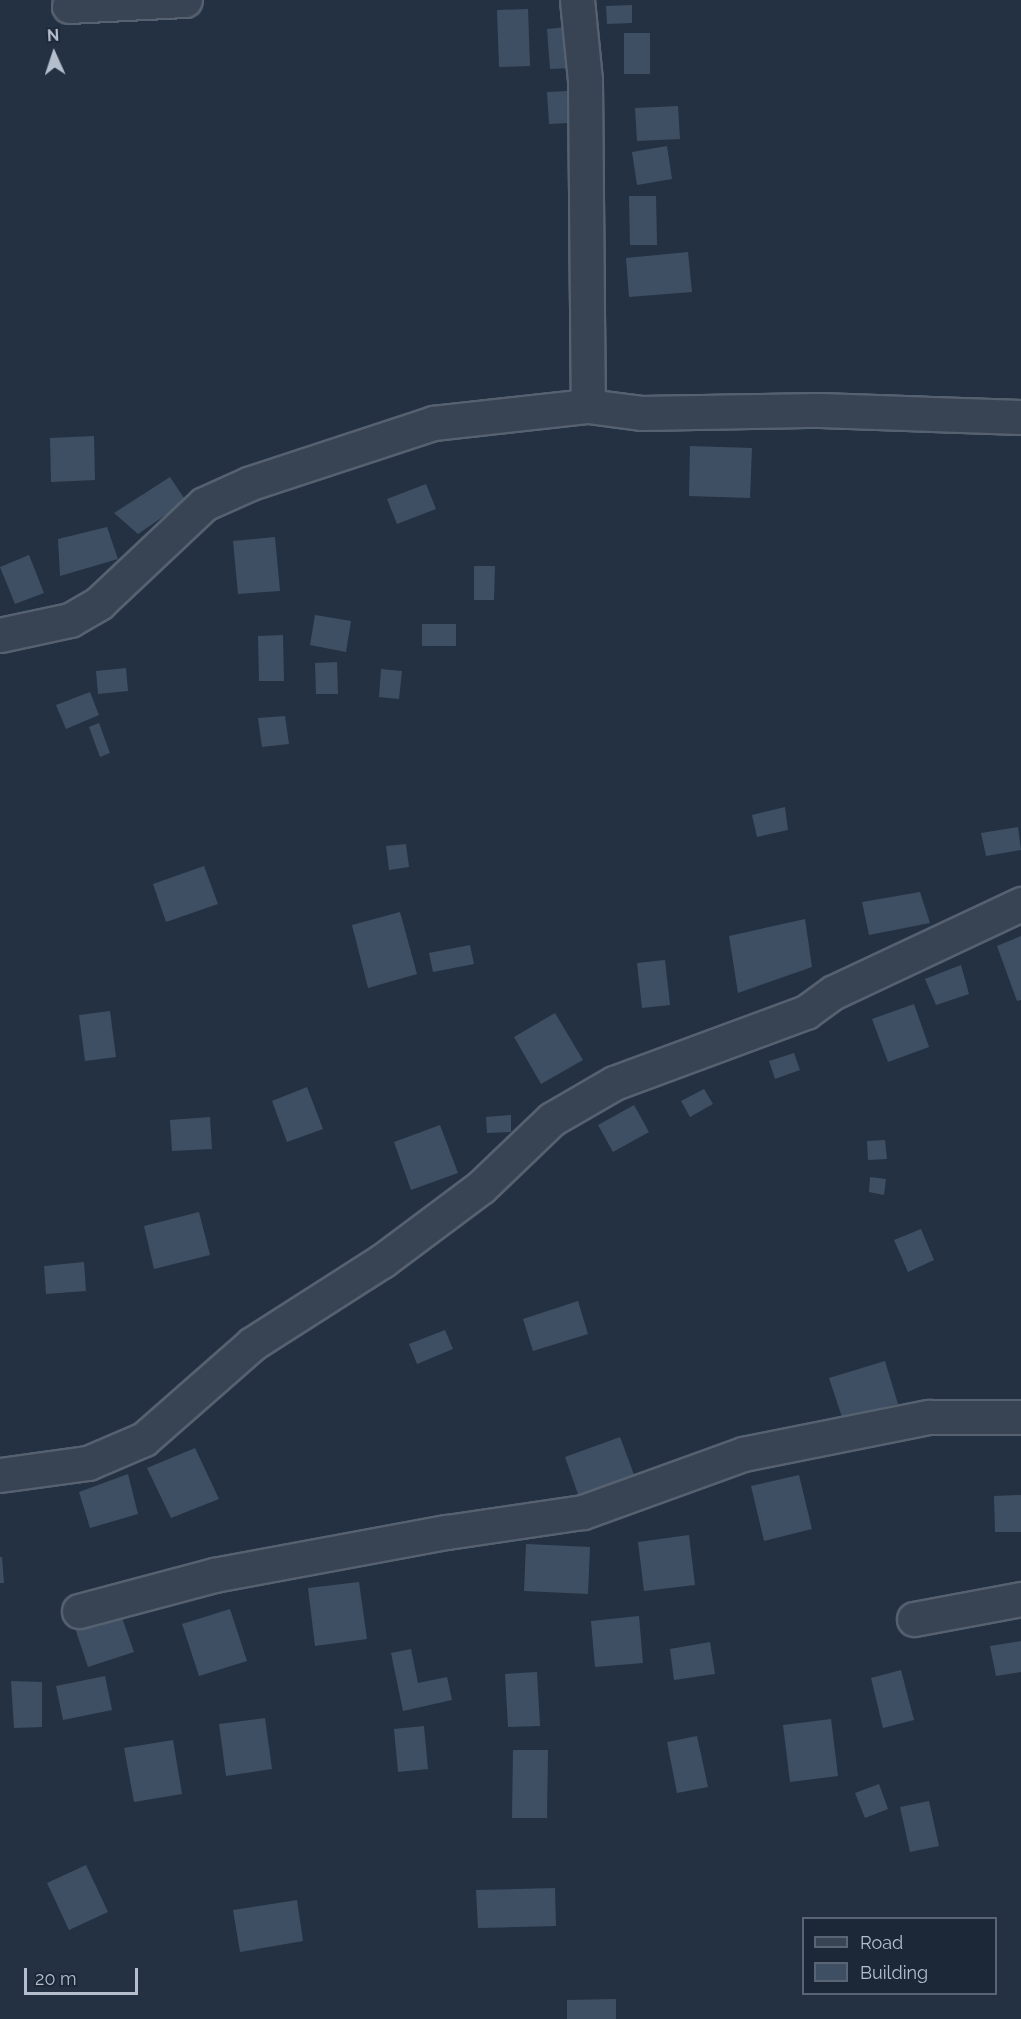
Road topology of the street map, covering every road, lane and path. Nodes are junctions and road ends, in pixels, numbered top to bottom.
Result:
1 (185, 0) edge
2 (577, 0) edge
3 (69, 6) dead end
4 (588, 406) junction
5 (1021, 417) edge
6 (0, 635) edge
7 (1021, 904) edge
8 (1021, 1417) edge
9 (0, 1475) edge
10 (1021, 1599) edge
11 (79, 1611) dead end
12 (914, 1619) dead end

1 - 3 street
2 - 4 street
4 - 5 street
4 - 6 street
7 - 9 street
8 - 11 street
10 - 12 street

